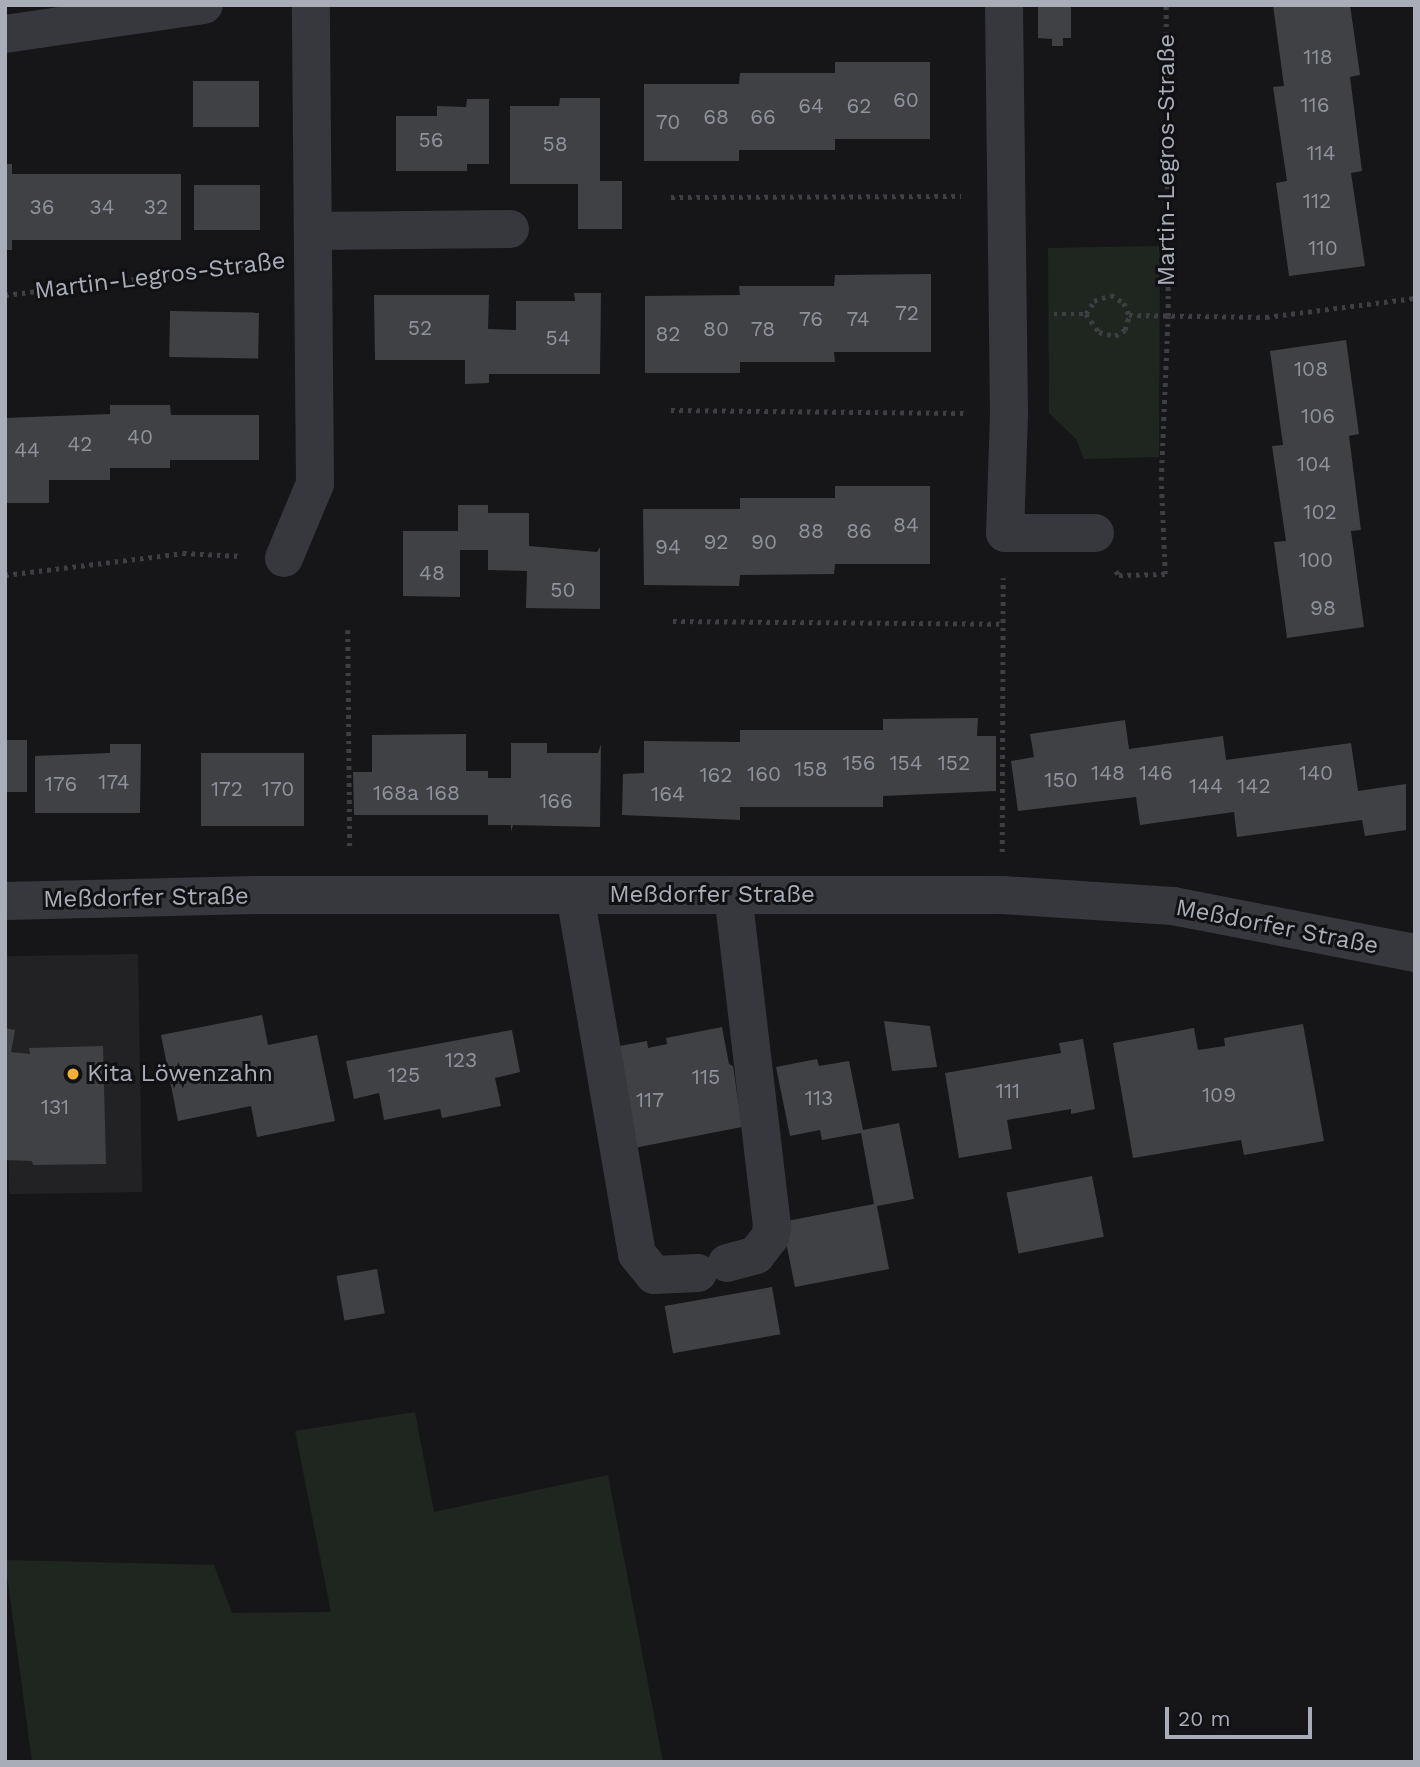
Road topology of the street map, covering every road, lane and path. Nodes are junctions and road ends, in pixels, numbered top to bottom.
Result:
1 (204, 5) edge
2 (311, 5) edge
3 (1004, 5) edge
4 (1166, 5) edge
5 (5, 34) edge
6 (1008, 196) junction
7 (671, 197) dead end
8 (510, 229) dead end
9 (314, 244) junction
10 (5, 295) edge
11 (1415, 298) edge
12 (1007, 314) junction
13 (1086, 314) junction
14 (1129, 315) junction
15 (1168, 316) junction
16 (671, 410) dead end
17 (1009, 414) junction
18 (1096, 533) joint
19 (284, 558) joint
20 (5, 575) edge
21 (673, 621) dead end
22 (348, 630) dead end
23 (350, 895) junction
24 (575, 895) junction
25 (733, 895) junction
26 (1002, 895) junction
27 (5, 901) edge
28 (1415, 953) edge

1 - 5 street
2 - 9 street, Martin-Legros-Straße
3 - 6 street
4 - 15 path, Martin-Legros-Straße
6 - 7 path
6 - 12 street
8 - 9 street, Martin-Legros-Straße
9 - 10 path, Martin-Legros-Straße
9 - 19 street, Martin-Legros-Straße
11 - 15 path, Martin-Legros-Straße
12 - 13 path
12 - 17 street
13 - 14 path, Martin-Legros-Straße
13 - 14 path
14 - 15 path, Martin-Legros-Straße
15 - 18 path, Martin-Legros-Straße
16 - 17 path
17 - 18 street
19 - 20 path
21 - 26 path
22 - 23 path
23 - 24 street, Meßdorfer Straße
23 - 27 street, Meßdorfer Straße
24 - 25 street, Meßdorfer Straße
24 - 25 street
25 - 26 street, Meßdorfer Straße
26 - 28 street, Meßdorfer Straße

